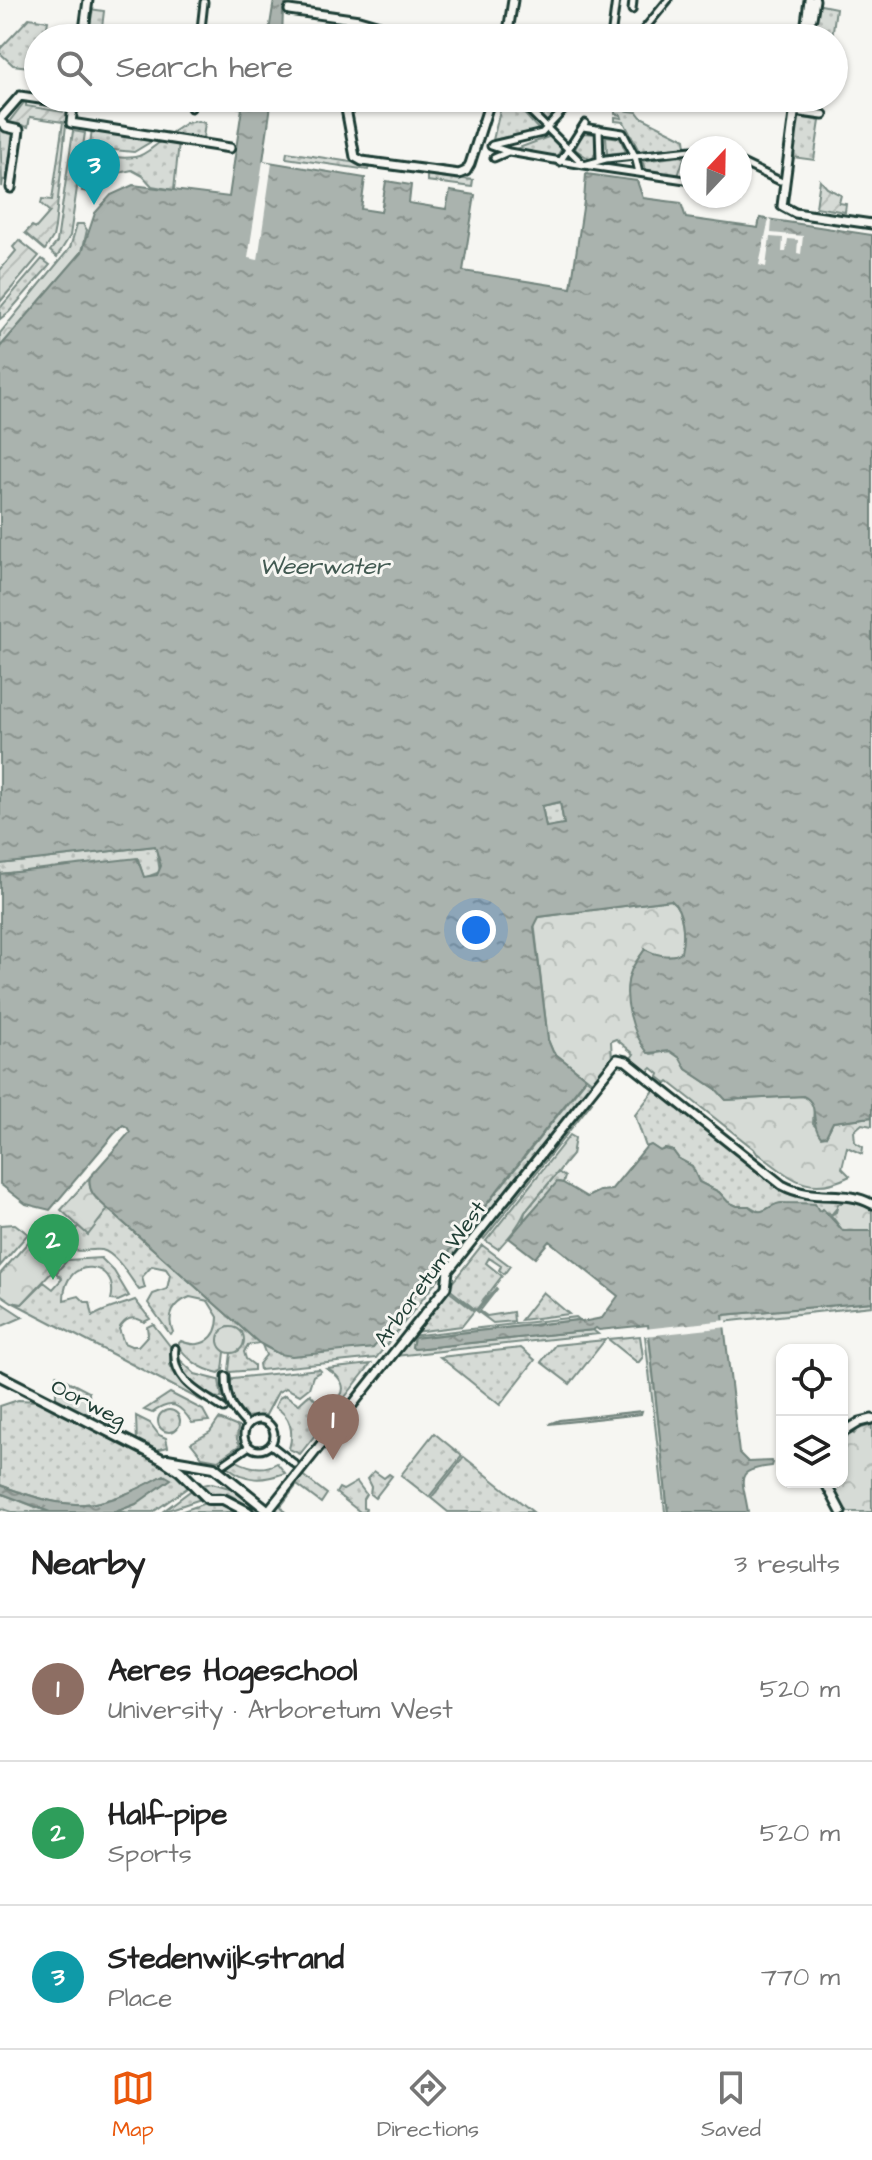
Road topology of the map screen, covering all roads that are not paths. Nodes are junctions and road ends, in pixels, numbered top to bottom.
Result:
1 (88, 0) edge
2 (513, 0) edge
3 (616, 0) edge
4 (633, 0) edge
5 (668, 0) edge
6 (809, 0) edge
7 (815, 0) edge
8 (204, 2) edge
9 (289, 10) dead end
10 (632, 10) dead end
11 (85, 24) edge
12 (202, 24) edge
13 (370, 24) edge
14 (509, 24) edge
15 (613, 24) edge
16 (649, 24) edge
17 (805, 24) edge
18 (807, 24) edge
19 (24, 96) edge
20 (72, 112) edge
21 (347, 112) edge
22 (487, 112) edge
23 (531, 112) edge
24 (559, 112) edge
25 (794, 112) edge
26 (801, 112) edge
27 (823, 115) dead end
28 (0, 120) edge
29 (547, 128) junction
30 (599, 129) junction
31 (230, 148) dead end
32 (568, 149) junction
33 (680, 151) edge
34 (509, 152) junction
35 (635, 156) junction
36 (494, 158) dead end
37 (600, 161) junction
38 (560, 162) junction
39 (584, 165) junction
40 (752, 168) edge
41 (639, 173) junction
42 (680, 179) edge
43 (780, 181) dead end
44 (11, 188) dead end
45 (872, 224) edge
46 (872, 1204) edge
47 (175, 1348) dead end
48 (0, 1376) edge
49 (226, 1376) dead end
50 (229, 1403) junction
51 (224, 1409) junction
52 (220, 1415) dead end
53 (872, 1419) edge
54 (247, 1425) junction
55 (848, 1429) edge
56 (271, 1445) junction
57 (248, 1447) junction
58 (162, 1459) junction
59 (225, 1463) dead end
60 (206, 1464) junction
61 (295, 1464) dead end
62 (187, 1479) junction
63 (828, 1488) edge
64 (267, 1510) edge
65 (248, 1512) edge
66 (841, 1512) edge

1 - 11 street
2 - 14 street
3 - 15 street
4 - 10 street
5 - 16 street
6 - 17 street
7 - 18 street
8 - 12 street
9 - 13 street
19 - 28 street
20 - 31 street
21 - 22 street
23 - 29 street
24 - 29 street
25 - 45 street
26 - 27 street
28 - 44 street
29 - 32 street
29 - 34 street
30 - 32 street
30 - 35 street
30 - 37 street
32 - 38 street
32 - 39 street
33 - 35 street
34 - 36 street
34 - 38 street
35 - 37 street
35 - 41 street
37 - 39 street
38 - 39 street
39 - 41 street
40 - 43 street
41 - 42 street
46 - 64 street, Arboretum West
47 - 51 street
48 - 58 street, Oorweg
49 - 50 street
50 - 51 street
50 - 54 street
51 - 52 street
53 - 55 street
54 - 56 street
54 - 57 street
56 - 57 street
56 - 61 street
57 - 59 street
58 - 60 street, Oorweg
58 - 62 street, Oorweg
60 - 62 street
60 - 64 street, Oorweg
62 - 65 street, Oorweg
63 - 66 street

